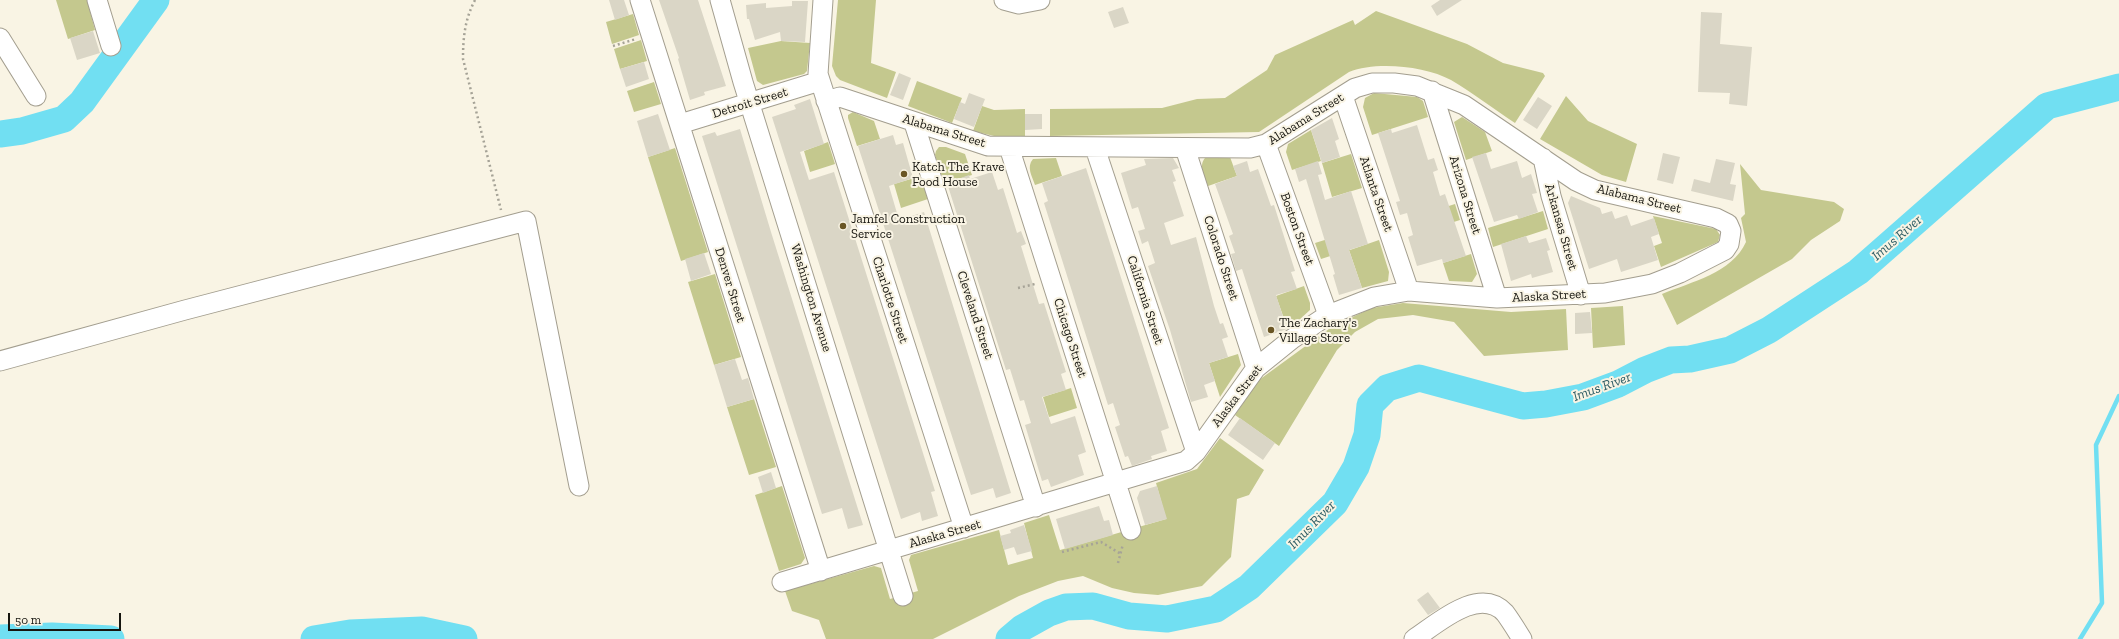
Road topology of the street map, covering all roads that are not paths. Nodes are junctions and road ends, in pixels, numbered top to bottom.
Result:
1 (97, 0) edge
2 (640, 0) edge
3 (720, 0) edge
4 (823, 0) edge
5 (1004, 0) edge
6 (1040, 0) edge
7 (0, 38) edge
8 (111, 46) dead end
9 (820, 82) junction
10 (1432, 91) junction
11 (36, 96) dead end
12 (1343, 96) junction
13 (826, 101) junction
14 (750, 103) junction
15 (914, 123) junction
16 (680, 124) junction
17 (1266, 144) junction
18 (1009, 147) junction
19 (1095, 148) junction
20 (1186, 148) junction
21 (1543, 158) junction
22 (1731, 231) joint
23 (1409, 291) junction
24 (1581, 295) junction
25 (1497, 298) junction
26 (1328, 315) junction
27 (0, 361) edge
28 (1256, 368) junction
29 (1196, 452) junction
30 (1116, 483) junction
31 (579, 486) dead end
32 (1036, 507) junction
33 (964, 528) junction
34 (1128, 534) road end
35 (890, 550) junction
36 (821, 571) junction
37 (782, 582) dead end
38 (903, 596) dead end
39 (1414, 639) edge
40 (1522, 639) edge

1 - 8 street
2 - 16 street, Denver Street
3 - 14 street, Washington Avenue
4 - 9 street, Charlotte Street
5 - 6 street
7 - 11 street
9 - 13 street, Charlotte Street
9 - 14 street, Detroit Street
10 - 12 street, Alabama Street
10 - 21 street, Alabama Street
10 - 25 street, Arizona Street
12 - 17 street, Alabama Street
12 - 23 street, Atlanta Street
13 - 15 street, Alabama Street
13 - 33 street, Charlotte Street
14 - 16 street, Detroit Street
14 - 35 street, Washington Avenue
15 - 18 street, Alabama Street
15 - 32 street, Cleveland Street
16 - 36 street, Denver Street
17 - 20 street, Alabama Street
17 - 26 street, Boston Street
18 - 19 street, Alabama Street
18 - 30 street, Chicago Street
19 - 20 street, Alabama Street
19 - 29 street, California Street
20 - 28 street, Colorado Street
21 - 22 street, Alabama Street
21 - 24 street, Arkansas Street
22 - 24 street, Alaska Street
23 - 25 street, Alaska Street
23 - 26 street, Alaska Street
24 - 25 street, Alaska Street
26 - 28 street, Alaska Street
27 - 31 street
28 - 29 street, Alaska Street
29 - 30 street, Alaska Street
30 - 32 street, Alaska Street
30 - 34 street, Chicago Street
32 - 33 street, Alaska Street
33 - 35 street, Alaska Street
35 - 36 street, Alaska Street
35 - 38 street, Washington Avenue
36 - 37 street, Alaska Street
39 - 40 street

